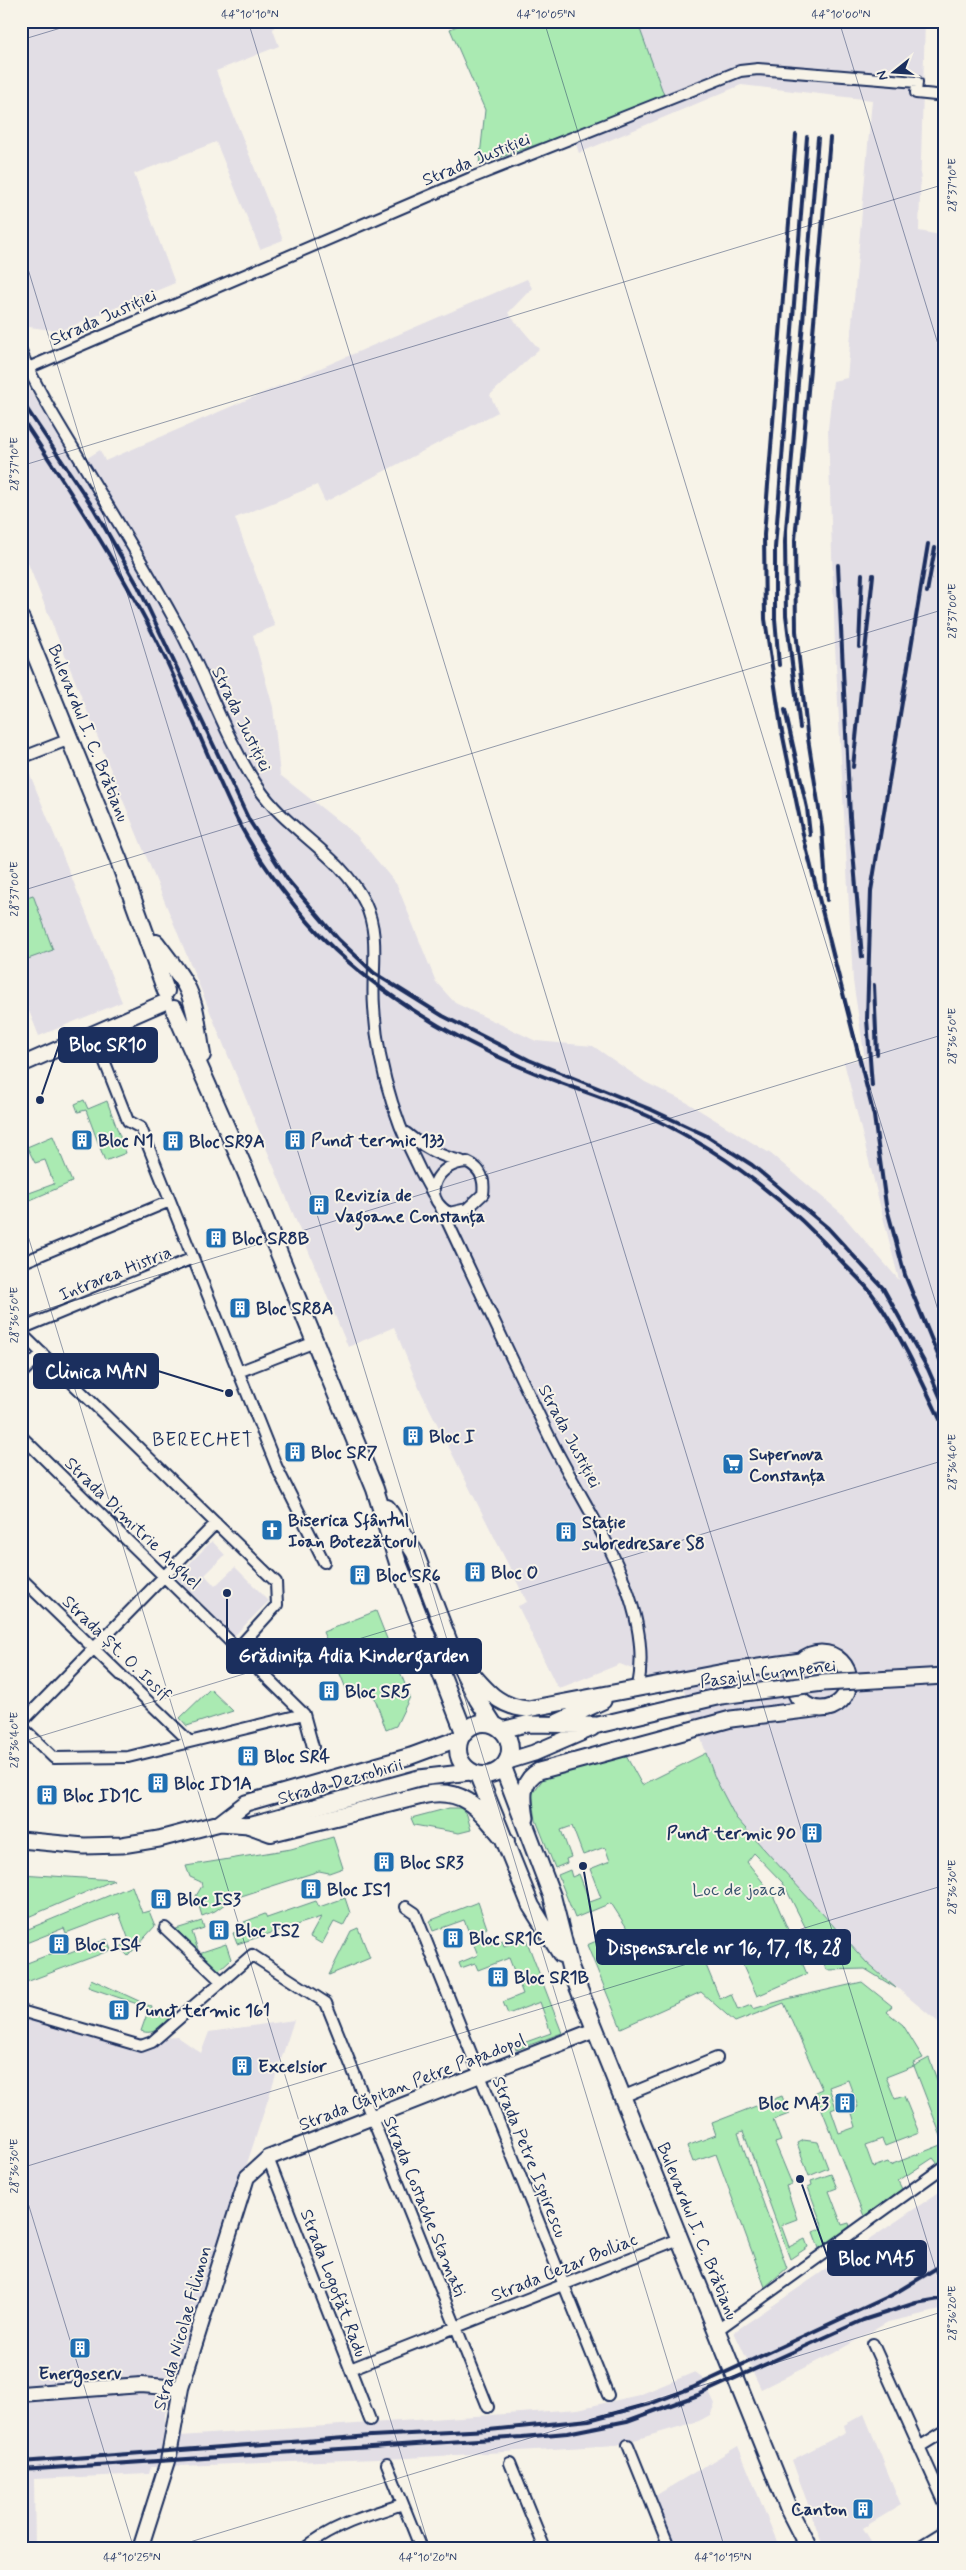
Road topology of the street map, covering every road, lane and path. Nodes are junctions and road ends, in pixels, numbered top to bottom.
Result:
1 (945, 96) edge
2 (21, 352) edge
3 (28, 368) junction
4 (21, 619) edge
5 (70, 739) junction
6 (21, 758) edge
7 (119, 862) junction
8 (156, 943) junction
9 (173, 999) junction
10 (93, 1032) junction
11 (202, 1055) junction
12 (21, 1065) edge
13 (405, 1132) junction
14 (236, 1150) junction
15 (467, 1162) junction
16 (433, 1194) junction
17 (170, 1201) junction
18 (441, 1208) junction
19 (193, 1258) junction
20 (21, 1263) edge
21 (21, 1331) edge
22 (315, 1342) junction
23 (42, 1353) junction
24 (238, 1372) junction
25 (21, 1374) edge
26 (21, 1436) edge
27 (375, 1489) junction
28 (216, 1523) junction
29 (324, 1562) dead end
30 (164, 1576) junction
31 (21, 1578) edge
32 (450, 1645) junction
33 (94, 1648) junction
34 (238, 1648) junction
35 (801, 1661) junction
36 (945, 1676) edge
37 (638, 1688) junction
38 (610, 1695) junction
39 (814, 1709) junction
40 (304, 1714) junction
41 (21, 1724) edge
42 (550, 1724) junction
43 (598, 1725) junction
44 (497, 1728) junction
45 (462, 1735) junction
46 (190, 1742) junction
47 (313, 1747) dead end
48 (534, 1753) junction
49 (582, 1758) junction
50 (506, 1764) junction
51 (474, 1773) junction
52 (220, 1823) junction
53 (249, 1825) junction
54 (527, 1831) junction
55 (21, 1840) edge
56 (506, 1841) junction
57 (406, 1907) dead end
58 (165, 1928) dead end
59 (570, 1967) junction
60 (221, 1981) junction
61 (21, 2011) edge
62 (595, 2030) junction
63 (717, 2058) dead end
64 (480, 2075) junction
65 (622, 2097) junction
66 (372, 2118) junction
67 (268, 2158) junction
68 (945, 2166) edge
69 (247, 2177) joint
70 (679, 2239) junction
71 (564, 2284) junction
72 (456, 2327) junction
73 (716, 2331) junction
74 (873, 2344) dead end
75 (350, 2369) junction
76 (181, 2388) junction
77 (21, 2394) edge
78 (608, 2395) dead end
79 (488, 2407) dead end
80 (370, 2420) dead end
81 (945, 2431) edge
82 (628, 2446) dead end
83 (919, 2447) junction
84 (510, 2463) dead end
85 (387, 2464) dead end
86 (403, 2504) junction
87 (945, 2504) edge
88 (789, 2510) junction
89 (945, 2531) edge
90 (140, 2549) edge
91 (304, 2549) edge
92 (420, 2549) edge
93 (545, 2549) edge
94 (670, 2549) edge
95 (796, 2549) edge
96 (809, 2549) edge
97 (916, 2549) edge

1 - 3 street, Strada Justiției
2 - 3 street, Strada Justiției
3 - 13 street, Strada Justiției
4 - 5 main road, Bulevardul I. C. Brătianu
5 - 6 street
5 - 7 main road, Bulevardul I. C. Brătianu
7 - 8 main road, Bulevardul I. C. Brătianu
7 - 9 main road, Bulevardul I. C. Brătianu
8 - 9 main road, Bulevardul I. C. Brătianu
8 - 11 main road
9 - 10 street
9 - 11 main road, Bulevardul I. C. Brătianu
9 - 14 main road, Bulevardul I. C. Brătianu
10 - 12 street
10 - 17 street
11 - 14 main road, Bulevardul I. C. Brătianu
13 - 15 street
13 - 16 street, Strada Justiției
14 - 22 main road, Bulevardul I. C. Brătianu
15 - 16 street
15 - 18 street
16 - 18 street
17 - 19 street
17 - 20 street
18 - 37 street, Strada Justiției
19 - 21 street, Intrarea Histria
19 - 24 street
21 - 23 street
22 - 24 street
22 - 27 main road, Bulevardul I. C. Brătianu
23 - 25 street
23 - 28 street
24 - 29 street
26 - 30 street, Strada Dimitrie Anghel
27 - 32 main road, Bulevardul I. C. Brătianu
27 - 45 main road, Bulevardul I. C. Brătianu
28 - 30 street
28 - 34 street
30 - 33 street
30 - 34 street, Strada Dimitrie Anghel
31 - 33 street, Strada Șt. O. Iosif
32 - 38 main road
32 - 44 main road, Bulevardul I. C. Brătianu
33 - 41 street
33 - 46 street, Strada Șt. O. Iosif
34 - 40 street, Strada Dimitrie Anghel
35 - 37 main road
35 - 39 main road
35 - 39 main road
36 - 43 main road, Pasajul Cumpenei, bridge
37 - 38 main road
38 - 42 main road
39 - 49 main road
40 - 46 street
40 - 47 street, Strada Dimitrie Anghel
41 - 46 street
42 - 43 main road
42 - 44 main road
43 - 48 main road
44 - 45 main road
44 - 50 main road
45 - 51 main road
45 - 52 main road, Strada Dezrobirii
48 - 49 main road
48 - 50 main road
49 - 54 main road
50 - 51 main road
50 - 54 main road, Bulevardul I. C. Brătianu
51 - 53 main road, Strada Dezrobirii
51 - 56 main road, Bulevardul I. C. Brătianu
52 - 53 main road, Strada Dezrobirii
52 - 55 main road, Strada Dezrobirii
53 - 56 main road
54 - 59 main road, Bulevardul I. C. Brătianu
56 - 59 main road, Bulevardul I. C. Brătianu
57 - 64 street, Strada Petre Ispirescu
58 - 60 street
59 - 62 main road, Bulevardul I. C. Brătianu
60 - 61 street
60 - 66 street, Strada Costache Stamati
62 - 64 street, Strada Căpitan Petre Papadopol
62 - 65 main road, Bulevardul I. C. Brătianu
63 - 65 street
64 - 66 street, Strada Căpitan Petre Papadopol
64 - 71 street, Strada Petre Ispirescu
65 - 70 main road, Bulevardul I. C. Brătianu
66 - 67 street, Strada Căpitan Petre Papadopol
66 - 72 street, Strada Costache Stamati
67 - 69 street, Strada Căpitan Petre Papadopol
67 - 75 street, Strada Logofăt Radu
68 - 73 street
69 - 76 street, Strada Nicolae Filimon
70 - 71 street, Strada Cezar Bolliac
70 - 73 main road, Bulevardul I. C. Brătianu
71 - 72 street, Strada Cezar Bolliac
71 - 78 street, Strada Petre Ispirescu
72 - 75 street, Strada Cezar Bolliac
72 - 79 street, Strada Costache Stamati
73 - 88 main road, Bulevardul I. C. Brătianu
74 - 83 street
75 - 80 street, Strada Logofăt Radu
76 - 77 street
76 - 90 street, Strada Nicolae Filimon
81 - 83 street
82 - 94 street
83 - 87 street
84 - 93 street
85 - 86 street
86 - 91 street
86 - 92 street
88 - 95 main road, Bulevardul I. C. Brătianu
88 - 96 main road, Bulevardul I. C. Brătianu
89 - 97 street

